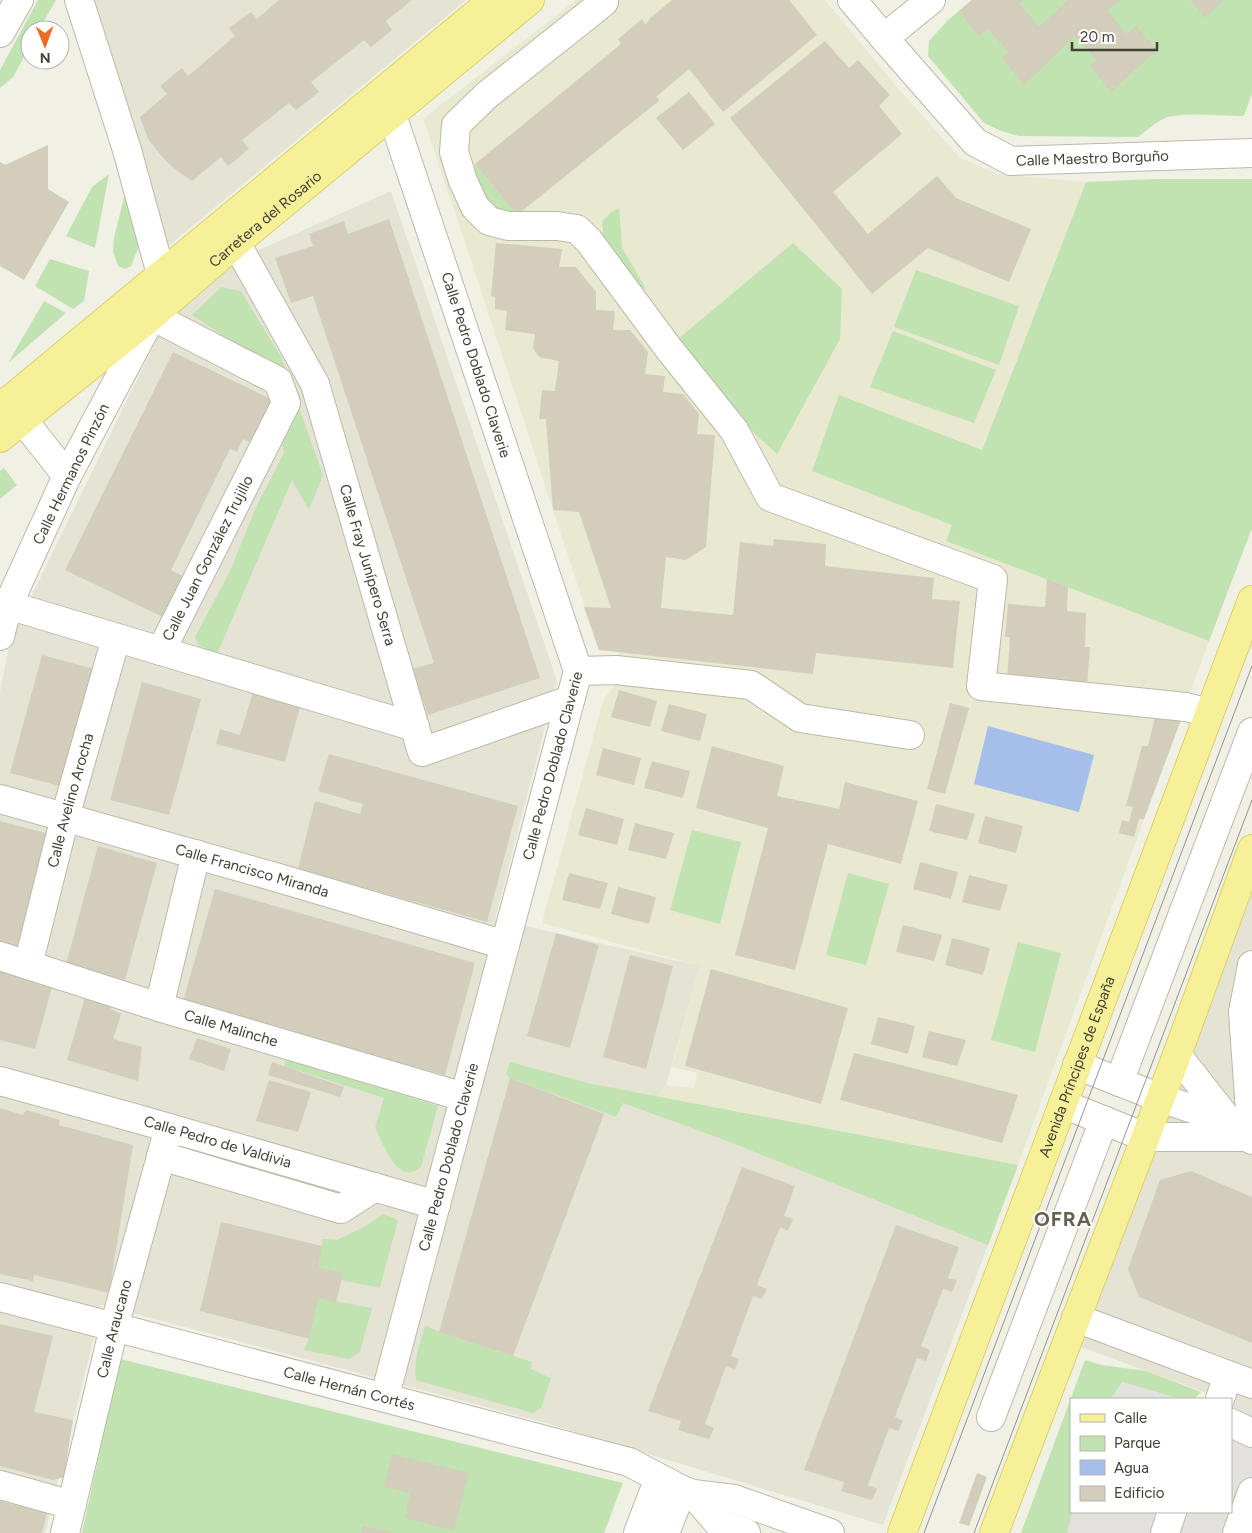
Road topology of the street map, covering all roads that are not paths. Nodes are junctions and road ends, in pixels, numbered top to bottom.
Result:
1 (19, 0) edge
2 (79, 0) edge
3 (493, 0) edge
4 (530, 0) edge
5 (852, 0) edge
6 (931, 0) edge
7 (604, 1) edge
8 (0, 33) edge
9 (884, 38) junction
10 (392, 114) junction
11 (1252, 153) edge
12 (236, 243) junction
13 (161, 274) junction
14 (152, 316) junction
15 (10, 410) edge
16 (0, 438) edge
17 (67, 476) junction
18 (1252, 600) edge
19 (4, 609) edge
20 (0, 636) edge
21 (116, 638) junction
22 (161, 651) junction
23 (578, 671) junction
24 (570, 700) junction
25 (1209, 713) junction
26 (415, 727) junction
27 (1252, 732) edge
28 (910, 736) dead end
29 (0, 799) edge
30 (65, 817) junction
31 (1252, 849) edge
32 (196, 854) junction
33 (505, 945) junction
34 (0, 956) edge
35 (28, 965) junction
36 (1252, 965) edge
37 (159, 1006) junction
38 (1177, 1054) junction
39 (1077, 1065) junction
40 (0, 1081) edge
41 (1119, 1082) junction
42 (464, 1097) junction
43 (1160, 1098) junction
44 (1063, 1104) junction
45 (1104, 1120) junction
46 (169, 1128) junction
47 (1244, 1134) edge
48 (1145, 1137) junction
49 (162, 1156) junction
50 (375, 1187) junction
51 (436, 1205) junction
52 (0, 1297) edge
53 (1076, 1318) junction
54 (114, 1327) junction
55 (1233, 1386) edge
56 (388, 1398) junction
57 (991, 1416) dead end
58 (1232, 1423) edge
59 (1252, 1433) edge
60 (0, 1485) edge
61 (678, 1487) junction
62 (1252, 1492) edge
63 (72, 1505) junction
64 (1172, 1513) edge
65 (65, 1533) edge
66 (638, 1533) edge
67 (665, 1533) edge
68 (746, 1533) edge
69 (830, 1533) edge
70 (902, 1533) edge
71 (994, 1533) edge
72 (1165, 1533) edge
73 (1236, 1533) edge

1 - 8 street
2 - 13 street
3 - 13 main road, Carretera del Rosario
4 - 10 main road, Carretera del Rosario
5 - 9 street, Calle Maestro Borguño
6 - 9 street
7 - 25 street
9 - 11 street, Calle Maestro Borguño
10 - 12 main road, Carretera del Rosario
10 - 23 street, Calle Pedro Doblado Claverie
12 - 14 main road, Carretera del Rosario
12 - 26 street, Calle Fray Junípero Serra
13 - 15 main road, Carretera del Rosario
14 - 15 main road, Carretera del Rosario
14 - 17 street, Calle Hermanos Pinzón
14 - 22 street, Calle Juan González Trujillo
15 - 16 main road, Carretera del Rosario
15 - 17 street
17 - 19 street, Calle Hermanos Pinzón
18 - 25 main road, Avenida Príncipes de España
19 - 20 street, Calle Hermanos Pinzón
19 - 21 street, Calle Juan González Trujillo
21 - 22 street, Calle Juan González Trujillo
21 - 30 street, Calle Avelino Arocha
22 - 26 street
23 - 24 street, Calle Pedro Doblado Claverie
23 - 28 street
24 - 26 street, Calle Fray Junípero Serra
24 - 33 street, Calle Pedro Doblado Claverie
25 - 39 main road, Avenida Príncipes de España
27 - 41 street
29 - 30 street, Calle Francisco Miranda
30 - 32 street, Calle Francisco Miranda
30 - 35 street, Calle Avelino Arocha
31 - 38 main road
32 - 33 street, Calle Francisco Miranda
32 - 37 street
33 - 42 street, Calle Pedro Doblado Claverie
34 - 35 street, Calle Malinche
35 - 37 street, Calle Malinche
36 - 47 street
37 - 42 street, Calle Malinche
38 - 43 main road
38 - 47 street
39 - 41 street
39 - 44 main road, Avenida Príncipes de España
40 - 46 street, Calle Pedro de Valdivia
41 - 43 street
42 - 51 street, Calle Pedro Doblado Claverie
43 - 47 street
43 - 48 main road
44 - 45 street
44 - 70 main road, Avenida Príncipes de España
45 - 48 street
45 - 57 street
46 - 49 street, Calle Araucano
46 - 50 street, Calle Pedro de Valdivia
47 - 48 street
48 - 53 main road
49 - 50 street
49 - 54 street, Calle Araucano
50 - 51 street, Calle Pedro de Valdivia
51 - 56 street, Calle Pedro Doblado Claverie
52 - 54 street, Calle Hernán Cortés
53 - 55 street
53 - 71 main road
54 - 56 street, Calle Hernán Cortés
54 - 63 street, Calle Araucano
56 - 61 street, Calle Hernán Cortés
58 - 59 street
60 - 63 street
61 - 66 street
61 - 67 street
61 - 68 street, Calle Hernán Cortés
61 - 69 street, Calle Hernán Cortés
62 - 73 street
63 - 65 street, Calle Araucano
64 - 72 street

